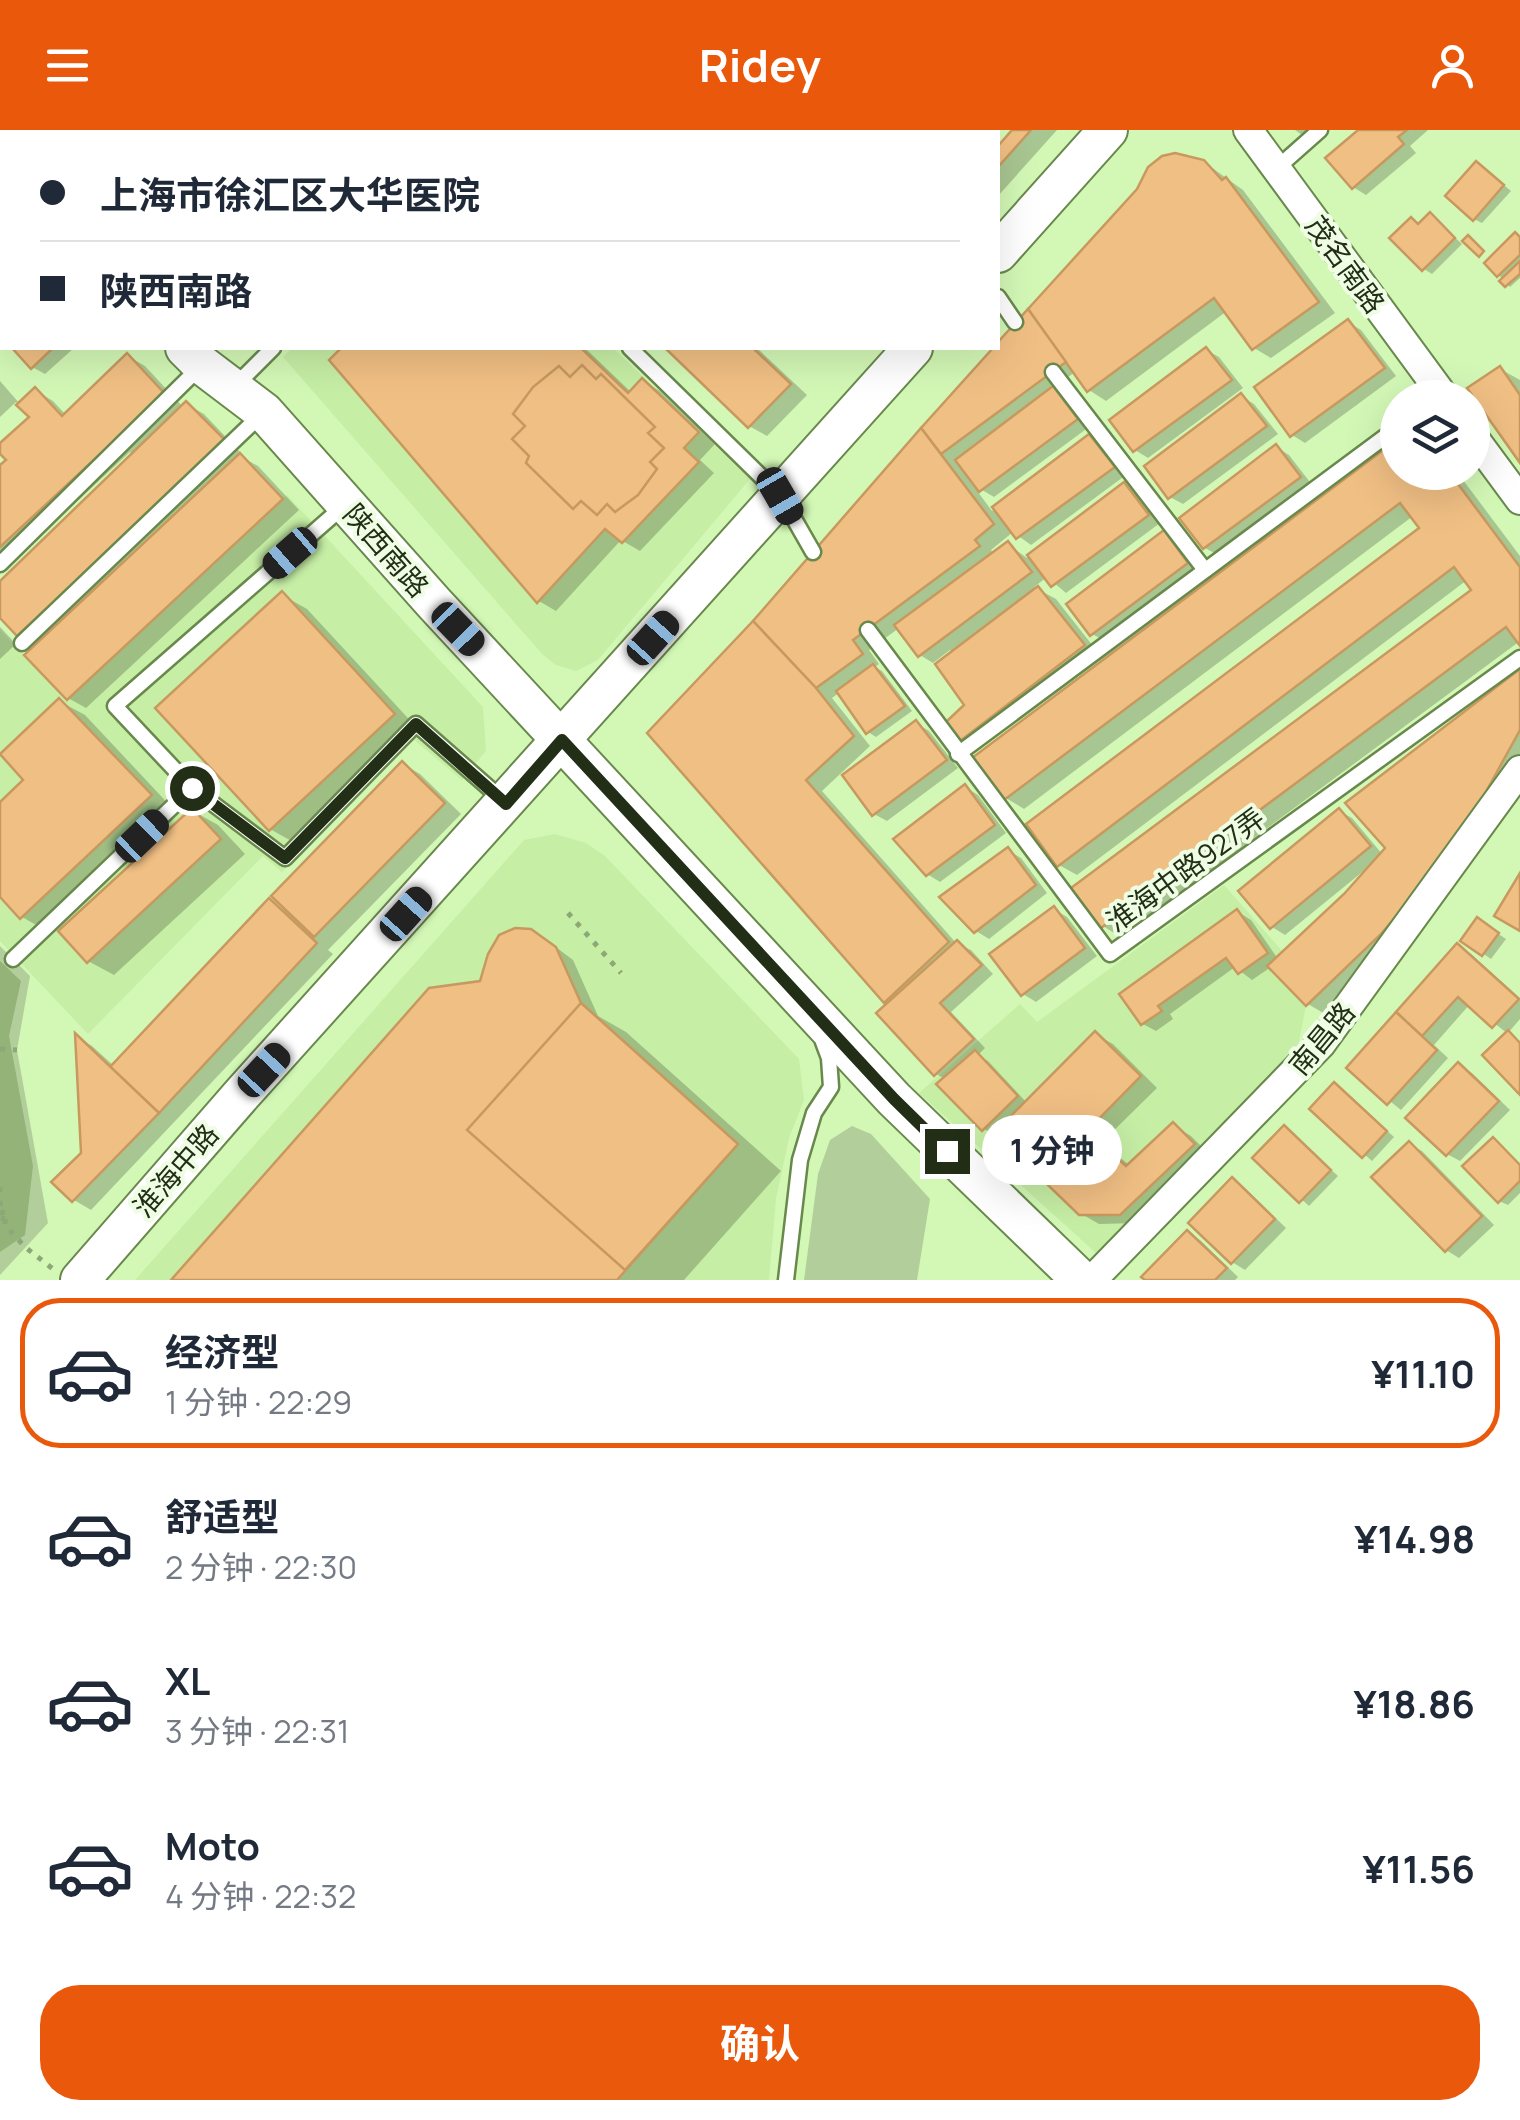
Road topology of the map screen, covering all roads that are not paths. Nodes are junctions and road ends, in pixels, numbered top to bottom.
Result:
1 (1108, 130) edge
2 (1248, 130) edge
3 (1320, 130) edge
4 (1276, 168) junction
5 (1000, 251) edge
6 (1000, 299) edge
7 (1016, 322) dead end
8 (271, 350) edge
9 (632, 350) edge
10 (911, 350) edge
11 (193, 356) edge
12 (1053, 372) dead end
13 (1429, 380) edge
14 (234, 387) junction
15 (264, 412) junction
16 (1380, 439) edge
17 (1490, 459) edge
18 (780, 496) junction
19 (1520, 500) edge
20 (347, 503) junction
21 (812, 552) dead end
22 (0, 564) edge
23 (1204, 570) junction
24 (868, 630) dead end
25 (22, 643) dead end
26 (1520, 658) edge
27 (562, 740) junction
28 (958, 754) junction
29 (1520, 770) edge
30 (192, 788) junction
31 (506, 804) junction
32 (13, 959) dead end
33 (810, 1009) junction
34 (66, 1274) edge
35 (786, 1280) edge
36 (1081, 1280) edge
37 (1092, 1280) edge

1 - 5 main road
2 - 4 street, 茂名南路
3 - 4 lane
4 - 13 street, 茂名南路
6 - 7 lane
8 - 14 lane
9 - 18 lane
10 - 18 main road, 淮海中路
11 - 14 main road, 陕西南路
11 - 22 lane
12 - 23 lane
14 - 15 main road, 陕西南路
15 - 20 main road, 陕西南路
15 - 25 lane
16 - 23 lane
17 - 19 street
18 - 21 lane
18 - 27 main road, 淮海中路
20 - 27 main road, 陕西南路
20 - 30 lane
23 - 28 lane
24 - 28 lane, 淮海中路927弄
26 - 28 lane, 淮海中路927弄
27 - 31 main road, 淮海中路
27 - 33 main road, 陕西南路
29 - 37 street, 南昌路
30 - 31 lane
30 - 32 lane
31 - 34 main road, 淮海中路
33 - 35 lane
33 - 36 main road, 陕西南路

